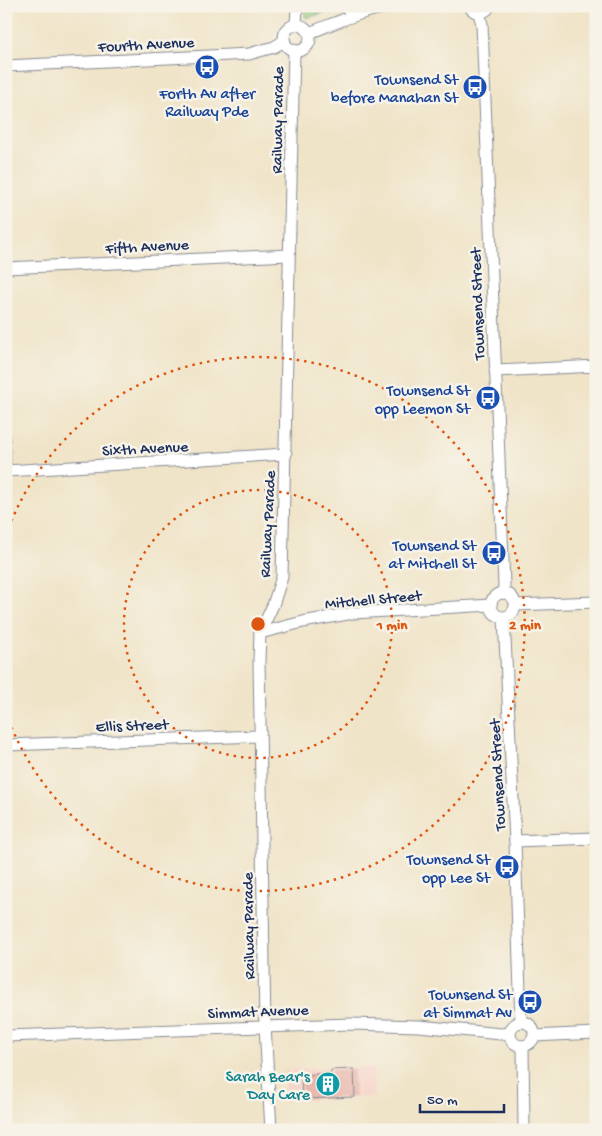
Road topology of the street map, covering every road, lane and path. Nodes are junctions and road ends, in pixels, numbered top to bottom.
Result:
1 (297, 6) edge
2 (343, 6) edge
3 (398, 6) edge
4 (469, 6) edge
5 (490, 6) edge
6 (479, 13) junction
7 (356, 15) junction
8 (296, 25) junction
9 (309, 33) junction
10 (284, 41) junction
11 (294, 50) junction
12 (6, 66) edge
13 (289, 255) junction
14 (6, 268) edge
15 (596, 366) edge
16 (495, 370) junction
17 (6, 422) edge
18 (286, 454) junction
19 (7, 471) edge
20 (503, 593) junction
21 (596, 602) edge
22 (491, 605) junction
23 (516, 605) junction
24 (504, 618) junction
25 (260, 633) junction
26 (259, 736) junction
27 (6, 745) edge
28 (596, 838) edge
29 (515, 841) junction
30 (521, 1022) junction
31 (265, 1026) junction
32 (510, 1033) junction
33 (596, 1033) edge
34 (6, 1036) edge
35 (534, 1036) junction
36 (523, 1046) junction
37 (271, 1130) edge
38 (524, 1130) edge

1 - 8 street
2 - 7 street
3 - 7 street
4 - 6 street
5 - 6 street
6 - 16 street, Townsend Street
7 - 9 street
8 - 9 street
8 - 10 street
9 - 11 street
10 - 11 street
10 - 12 street, Fourth Avenue
11 - 13 street, Railway Parade
13 - 14 street, Fifth Avenue
13 - 18 street, Railway Parade
15 - 16 street
16 - 20 street, Townsend Street
17 - 19 lane
18 - 19 street, Sixth Avenue
18 - 25 street, Railway Parade
20 - 22 street
20 - 23 street
21 - 23 street
22 - 24 street
22 - 25 street, Mitchell Street
23 - 24 street
24 - 29 street, Townsend Street
25 - 26 street, Railway Parade
26 - 27 street, Ellis Street
26 - 31 street, Railway Parade
28 - 29 street
29 - 30 street, Townsend Street
30 - 32 street
30 - 35 street
31 - 32 street, Simmat Avenue
31 - 34 street, Simmat Avenue
31 - 37 street, Railway Parade
32 - 36 street
33 - 35 street
35 - 36 street
36 - 38 street

